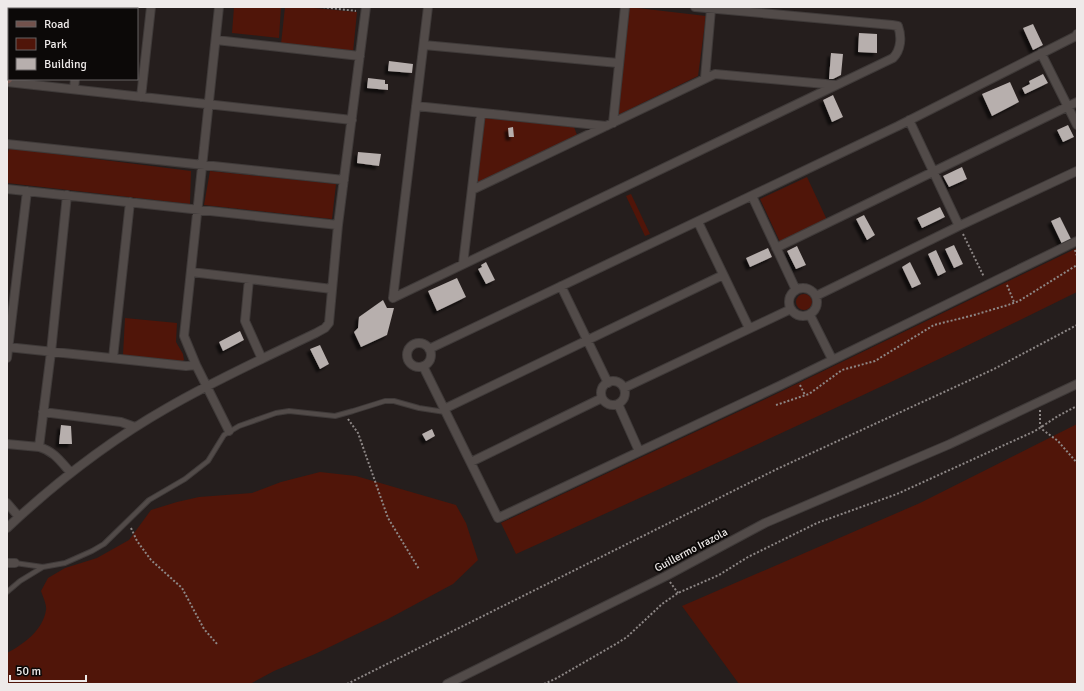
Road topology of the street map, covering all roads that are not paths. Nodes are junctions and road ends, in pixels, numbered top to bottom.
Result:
1 (150, 7) edge
2 (219, 7) edge
3 (428, 7) edge
4 (625, 7) edge
5 (695, 7) edge
6 (366, 9) edge
7 (711, 9) junction
8 (1077, 34) edge
9 (216, 40) junction
10 (424, 45) junction
11 (1041, 53) junction
12 (360, 56) junction
13 (618, 64) junction
14 (705, 78) junction
15 (75, 80) edge
16 (7, 82) edge
17 (838, 85) junction
18 (74, 89) junction
19 (141, 96) junction
20 (1077, 102) edge
21 (209, 104) junction
22 (416, 106) junction
23 (1068, 106) junction
24 (481, 113) junction
25 (352, 120) junction
26 (909, 120) junction
27 (609, 124) junction
28 (1077, 125) edge
29 (7, 144) edge
30 (203, 165) junction
31 (1077, 171) edge
32 (934, 172) junction
33 (344, 180) junction
34 (7, 189) edge
35 (472, 190) junction
36 (27, 191) junction
37 (67, 195) junction
38 (752, 196) junction
39 (130, 202) junction
40 (198, 209) junction
41 (698, 222) junction
42 (338, 225) junction
43 (960, 226) junction
44 (1077, 241) edge
45 (776, 248) junction
46 (463, 264) junction
47 (191, 272) junction
48 (723, 275) junction
49 (249, 279) junction
50 (561, 286) junction
51 (332, 289) junction
52 (796, 290) junction
53 (816, 296) junction
54 (791, 309) junction
55 (810, 315) junction
56 (749, 328) junction
57 (587, 340) junction
58 (8, 347) edge
59 (429, 349) junction
60 (51, 352) junction
61 (7, 358) edge
62 (113, 358) junction
63 (262, 359) junction
64 (832, 359) junction
65 (196, 364) junction
66 (423, 366) junction
67 (608, 383) junction
68 (1077, 384) edge
69 (207, 386) junction
70 (624, 388) junction
71 (602, 398) junction
72 (618, 404) junction
73 (445, 411) junction
74 (43, 412) junction
75 (134, 427) junction
76 (229, 431) junction
77 (7, 444) edge
78 (39, 447) junction
79 (639, 451) junction
80 (471, 462) junction
81 (71, 474) junction
82 (7, 503) edge
83 (19, 517) junction
84 (7, 528) edge
85 (11, 563) edge
86 (43, 567) junction
87 (7, 592) edge
88 (447, 684) edge

1 - 19 street
2 - 9 street
3 - 10 street
4 - 13 street
5 - 7 street
6 - 12 street
7 - 14 street
7 - 17 street
8 - 11 street
9 - 12 street
9 - 21 street
10 - 13 street
10 - 22 street
11 - 23 street
11 - 26 street
12 - 25 street
13 - 27 street
14 - 17 street
14 - 27 street
15 - 18 street
16 - 18 street
17 - 46 street
18 - 19 street
19 - 21 street
20 - 23 street
21 - 25 street
21 - 30 street
22 - 24 street
22 - 46 street
23 - 28 street
23 - 32 street
24 - 27 street
24 - 35 street
25 - 33 street
26 - 32 street
26 - 38 street
27 - 35 street
29 - 30 street
30 - 33 street
30 - 40 street
31 - 43 street
32 - 43 street
32 - 45 street
33 - 42 street
34 - 36 street
35 - 46 street
36 - 37 street
36 - 58 street
37 - 39 street
37 - 60 street
38 - 41 street
38 - 45 street
39 - 40 street
39 - 62 street
40 - 42 street
40 - 47 street
41 - 48 street
41 - 50 street
42 - 51 street
43 - 53 street
44 - 64 street
45 - 52 street
47 - 49 street
47 - 65 street
48 - 56 street
48 - 57 street
49 - 51 street
49 - 63 street
50 - 57 street
50 - 59 street
51 - 63 street
52 - 53 street
52 - 54 street
53 - 55 street
54 - 55 street
54 - 56 street
55 - 64 street
56 - 70 street
57 - 67 street
57 - 73 street
58 - 60 street
58 - 61 street
59 - 66 street
59 - 66 street
60 - 62 street
60 - 74 street
62 - 65 street
63 - 69 street
64 - 79 street
65 - 69 street
66 - 73 street
67 - 70 street
67 - 71 street
68 - 88 street, Guillermo Irazola
69 - 75 street
69 - 76 street
70 - 72 street
71 - 72 street
71 - 80 street
72 - 79 street
73 - 76 lane
73 - 80 street
74 - 75 street
74 - 78 street
75 - 81 street
76 - 86 lane
77 - 78 street
78 - 81 street
79 - 80 street
81 - 83 street
82 - 83 street
83 - 84 street
85 - 86 lane
86 - 87 lane

